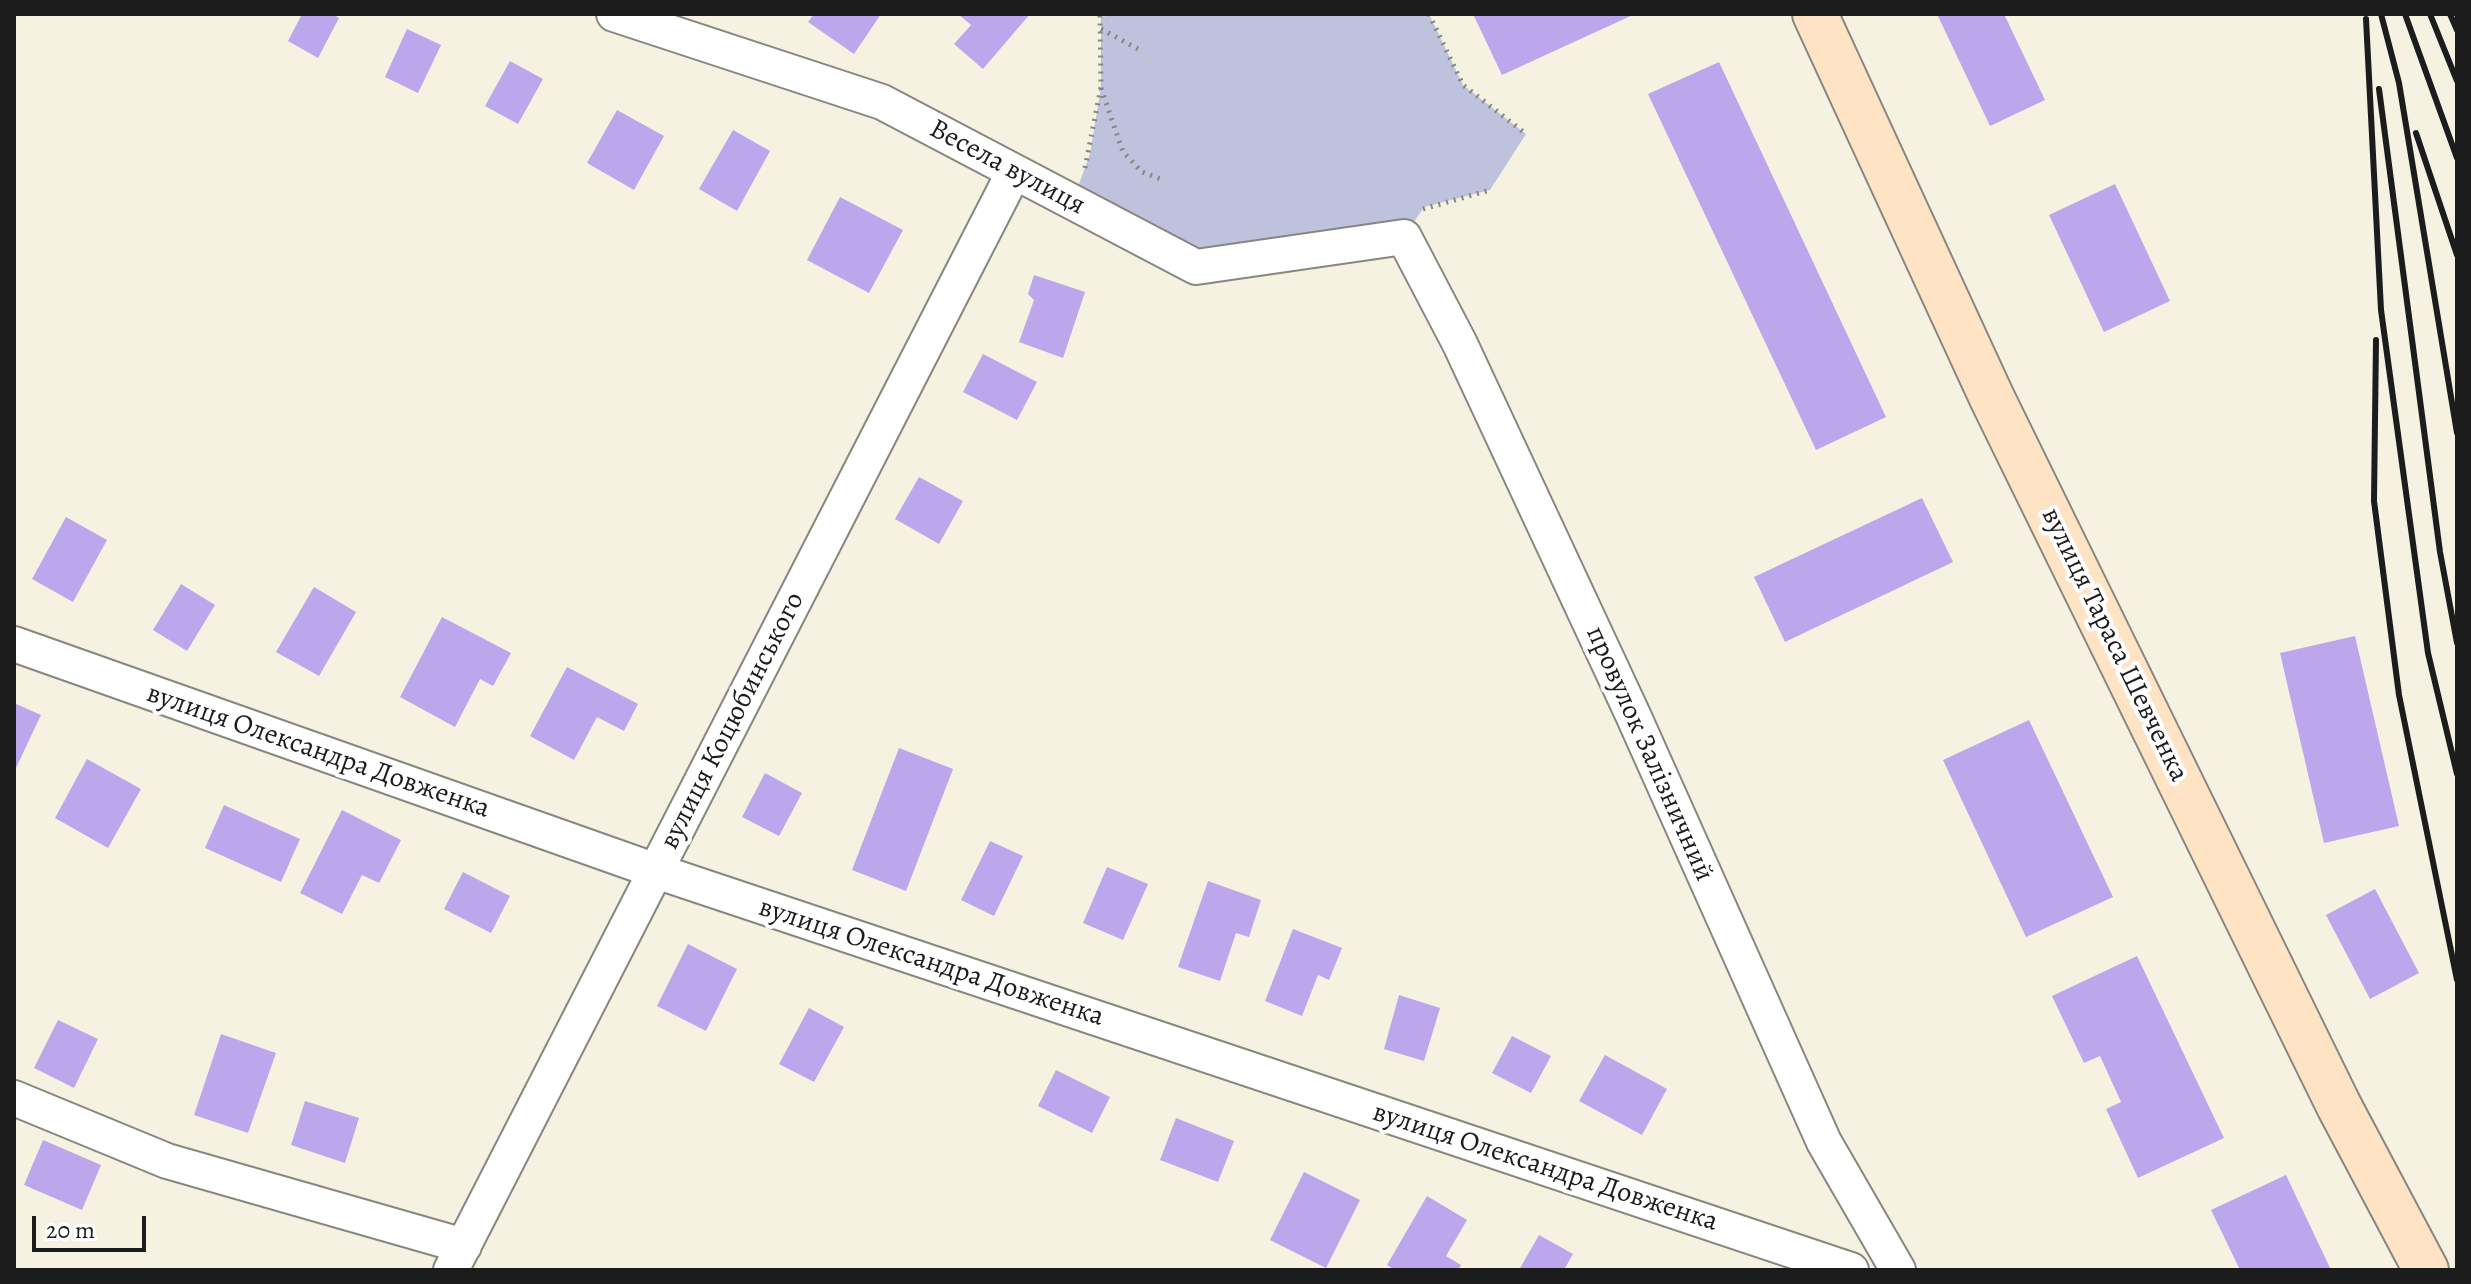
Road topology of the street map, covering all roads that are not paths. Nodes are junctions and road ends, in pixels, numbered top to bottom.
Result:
1 (614, 14) edge
2 (1815, 14) edge
3 (1014, 172) junction
4 (1404, 237) joint
5 (14, 644) edge
6 (656, 871) junction
7 (14, 1098) edge
8 (458, 1258) edge
9 (1851, 1270) edge
10 (1898, 1270) edge
11 (2426, 1270) edge

1 - 3 street, Весела вулиця
2 - 11 main road, вулиця Тараса Шевченка
3 - 4 street, Весела вулиця
3 - 6 street, вулиця Коцюбинського
4 - 10 street, провулок Залізничний
5 - 6 street, вулиця Олександра Довженка
6 - 8 street, вулиця Коцюбинського
6 - 9 street, вулиця Олександра Довженка
7 - 8 street

